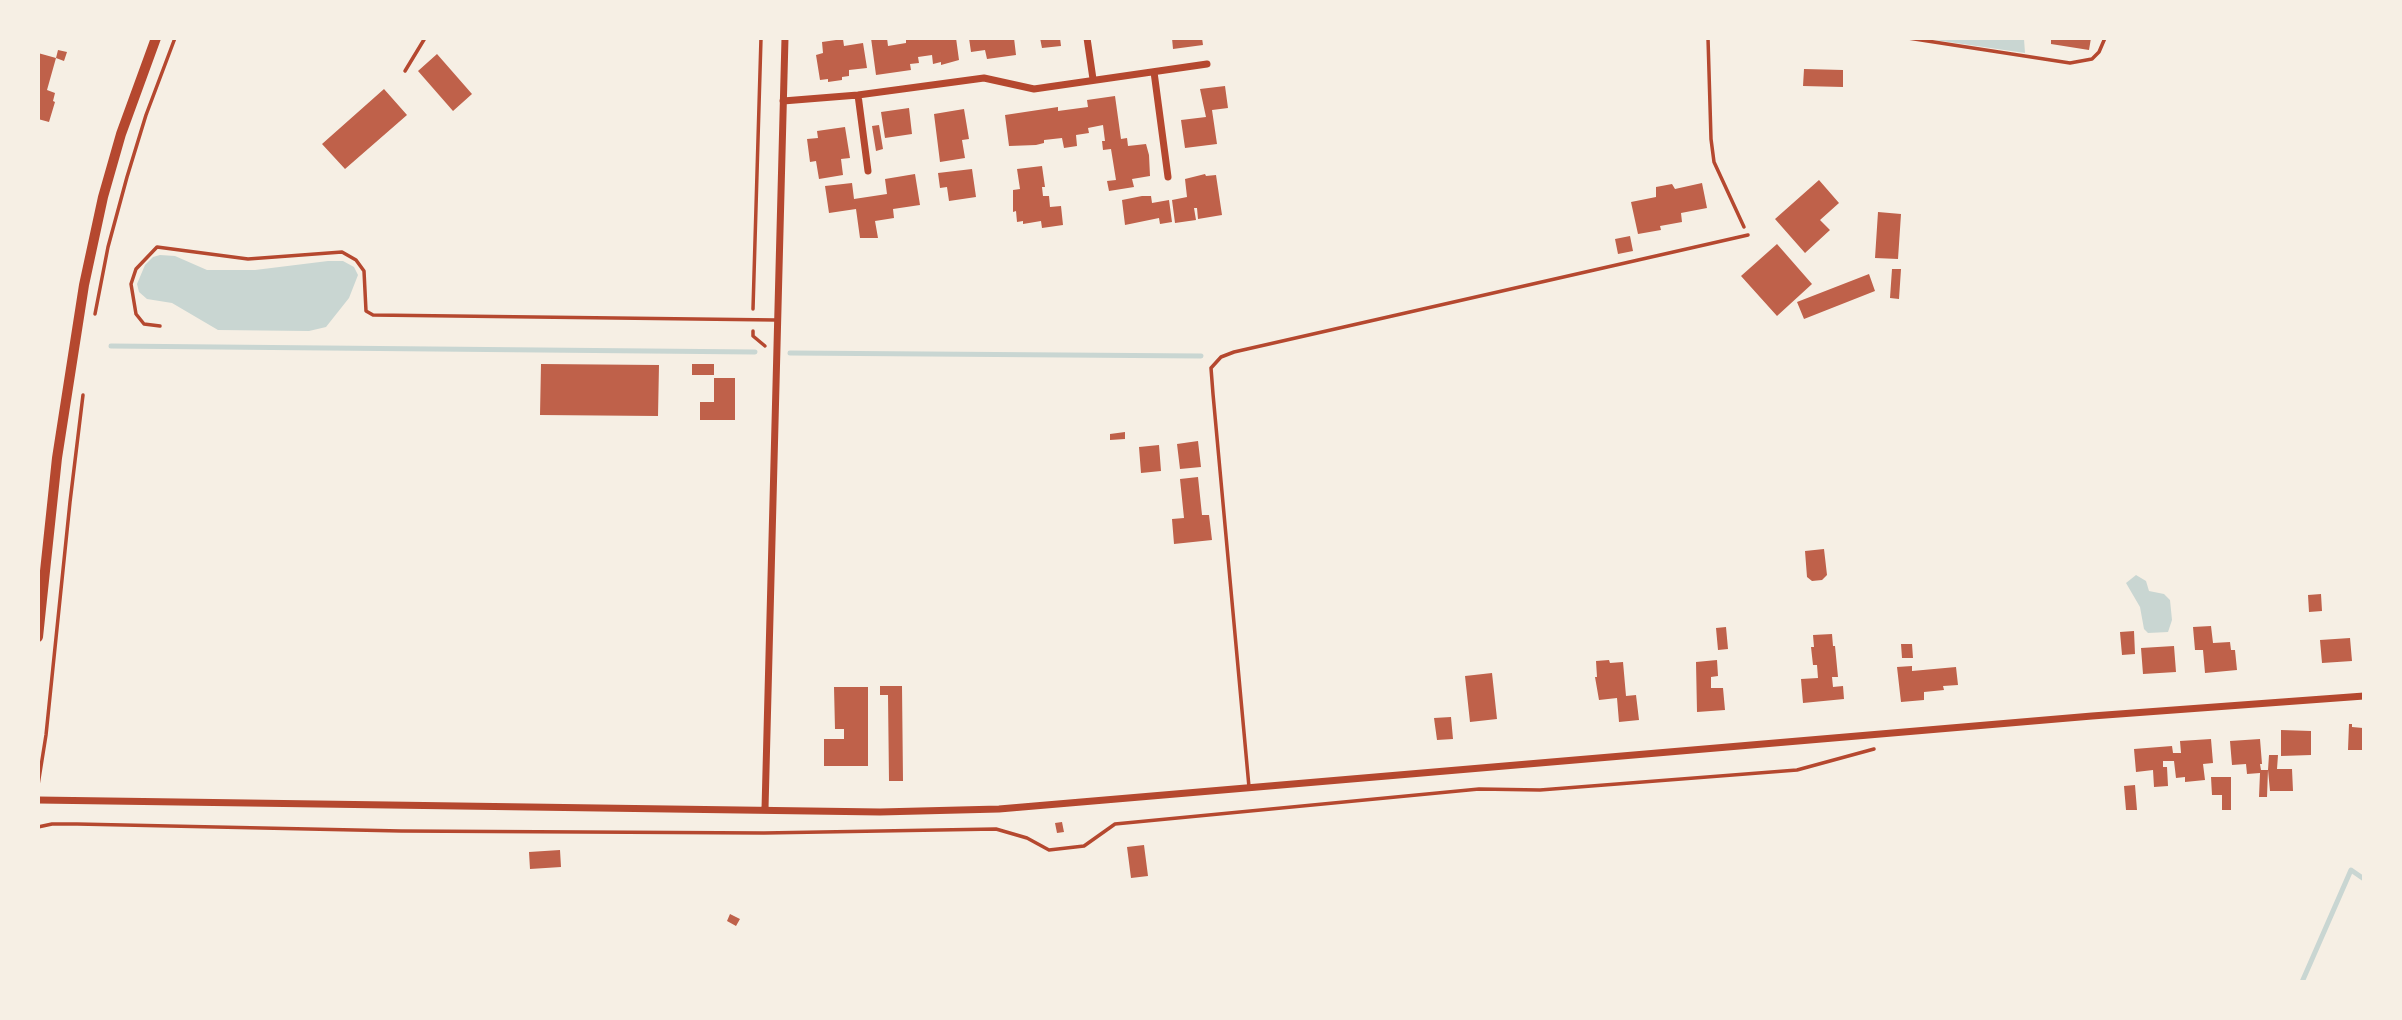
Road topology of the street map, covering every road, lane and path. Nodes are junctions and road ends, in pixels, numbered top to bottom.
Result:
1 (156, 38) edge
2 (175, 38) edge
3 (425, 38) edge
4 (761, 38) edge
5 (785, 38) edge
6 (1087, 38) edge
7 (1708, 38) edge
8 (1908, 38) edge
9 (2105, 38) edge
10 (1207, 64) dead end
11 (405, 71) dead end
12 (1154, 72) junction
13 (1093, 79) junction
14 (858, 95) junction
15 (783, 101) junction
16 (868, 171) dead end
17 (1168, 177) dead end
18 (1748, 235) joint
19 (95, 318) dead end
20 (753, 320) junction
21 (776, 320) junction
22 (160, 326) dead end
23 (766, 346) dead end
24 (83, 393) dead end
25 (38, 637) edge
26 (2364, 696) edge
27 (38, 785) edge
28 (1249, 789) junction
29 (38, 800) edge
30 (765, 809) junction

1 - 25 street
2 - 19 path
3 - 11 lane
4 - 20 path
5 - 15 street
6 - 13 street
7 - 18 path
8 - 9 path
10 - 12 street
12 - 13 street
12 - 17 street
13 - 14 street
14 - 15 street
14 - 16 street
15 - 21 street
18 - 28 lane
20 - 21 lane
20 - 22 lane
20 - 23 path
21 - 30 street
24 - 27 path
26 - 28 street
28 - 30 street
29 - 30 street

